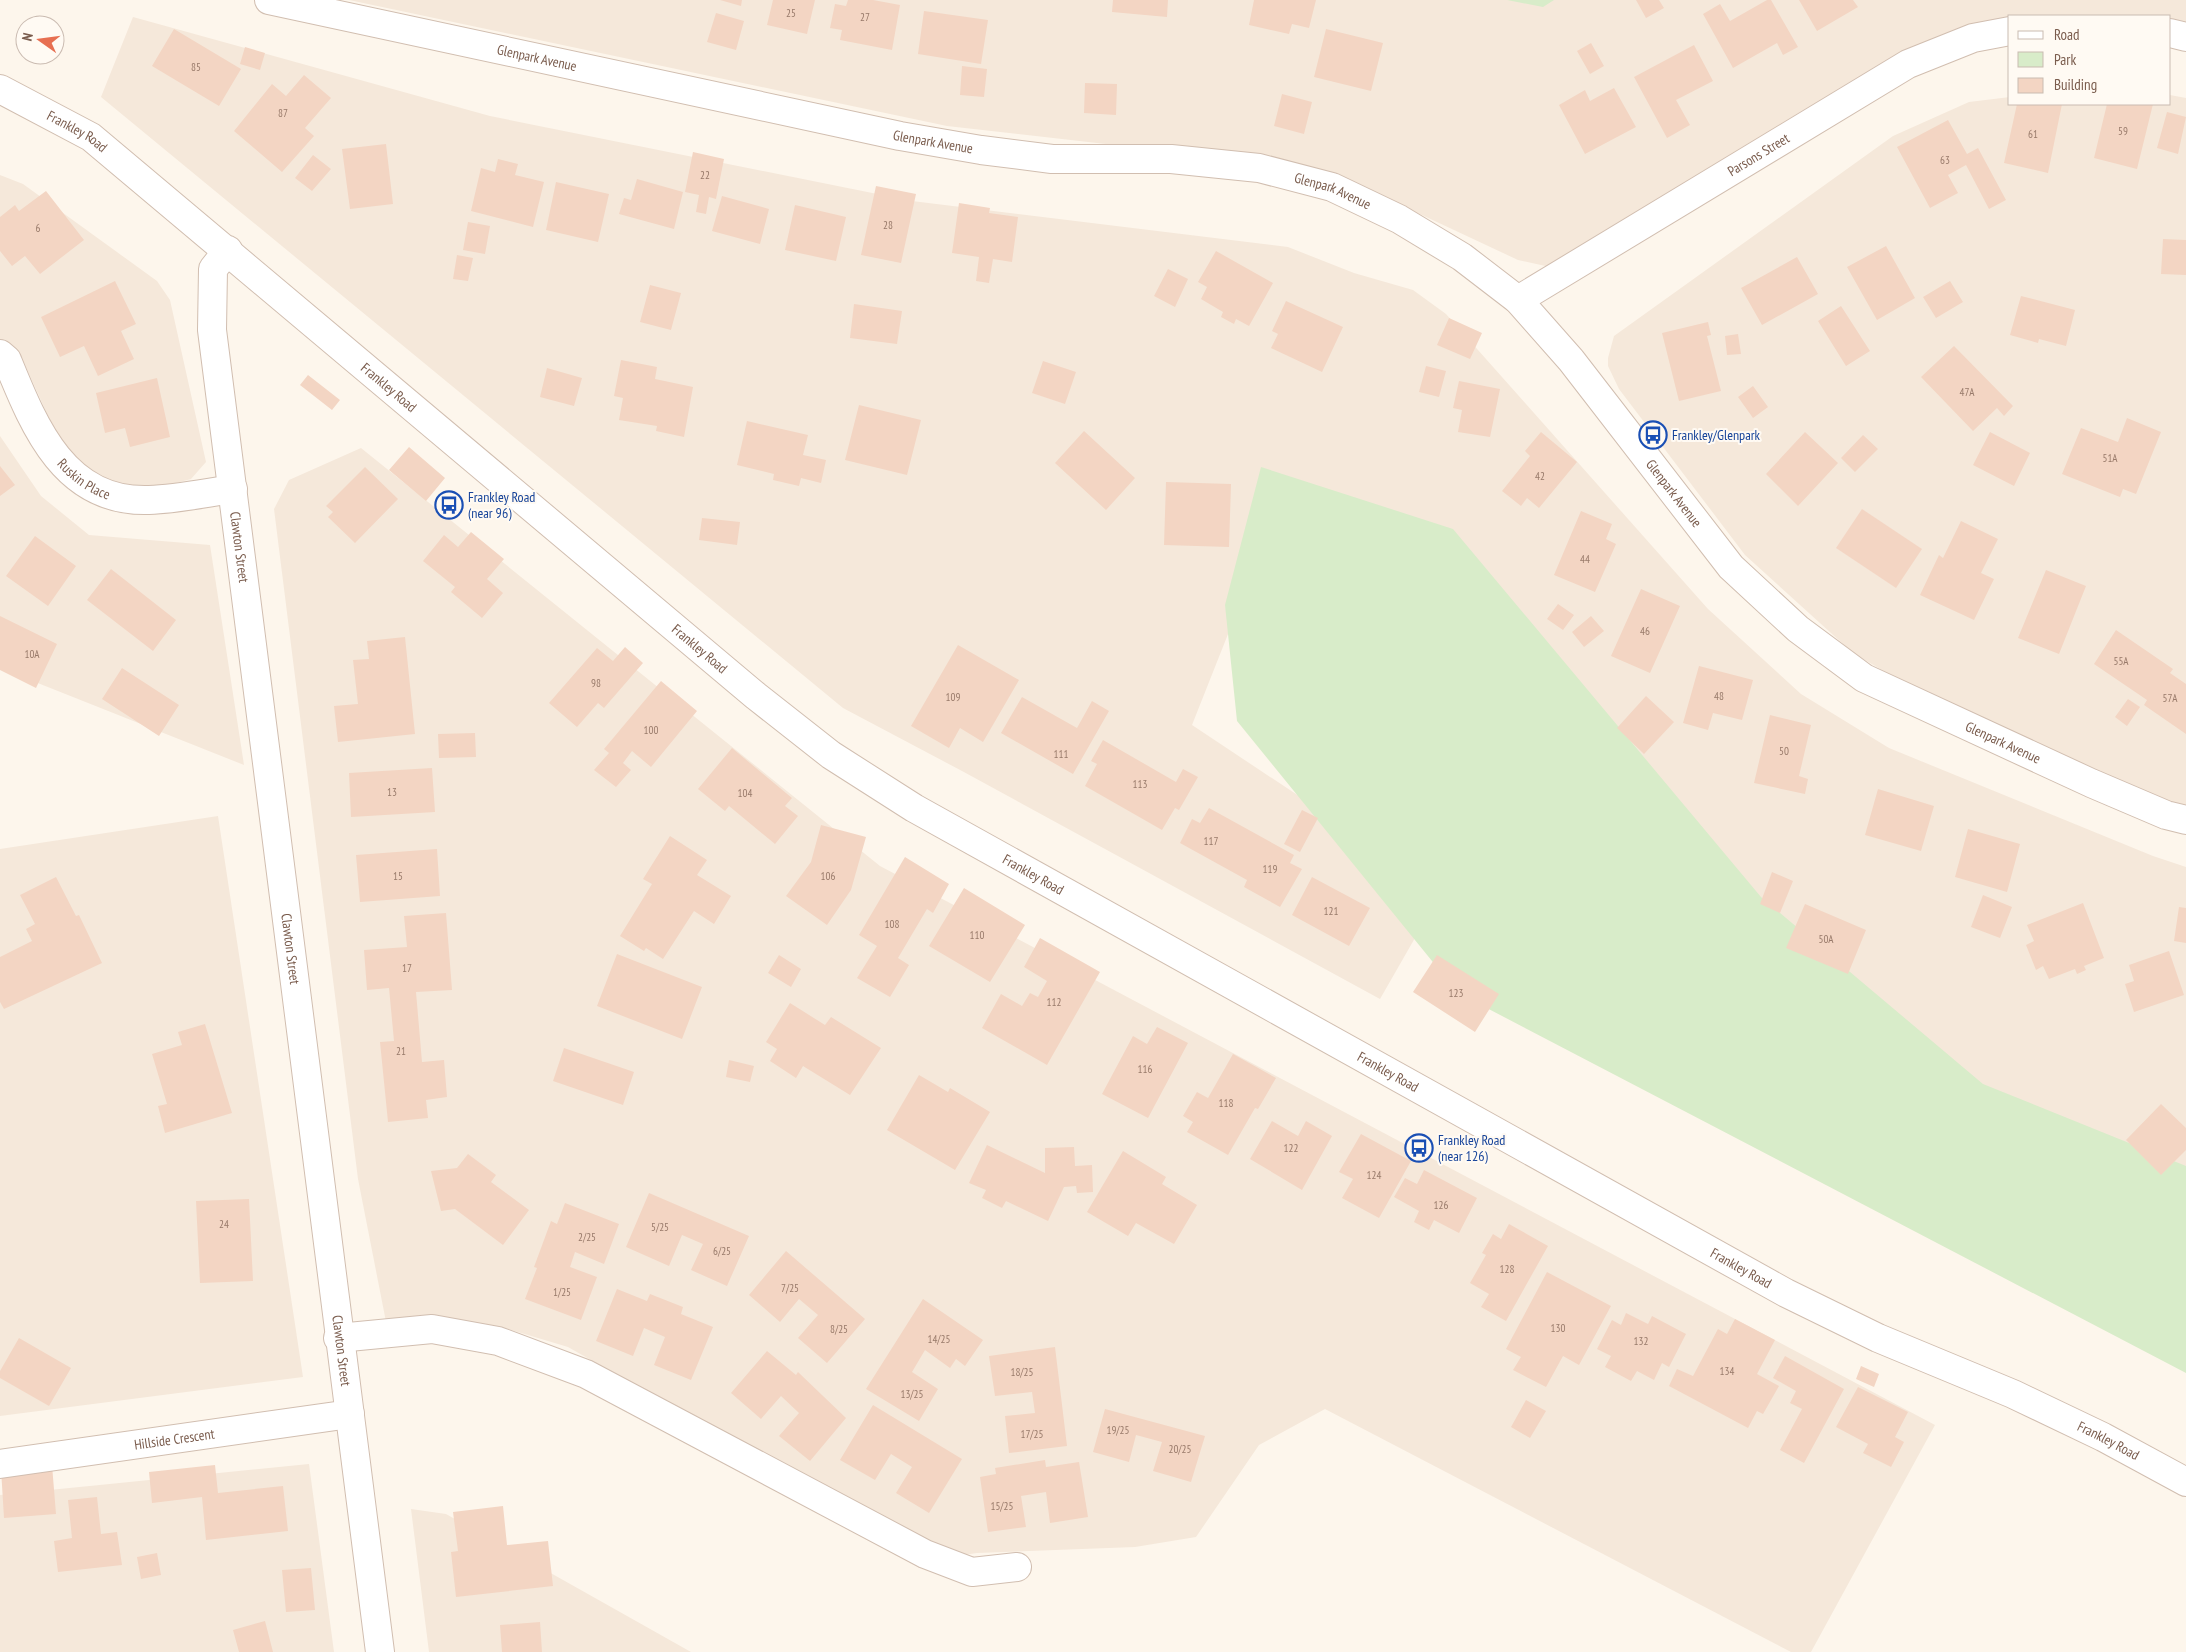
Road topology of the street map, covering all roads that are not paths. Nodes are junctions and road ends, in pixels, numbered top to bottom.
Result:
1 (269, 0) edge
2 (2008, 31) edge
3 (2171, 33) edge
4 (2186, 37) edge
5 (0, 89) edge
6 (228, 250) junction
7 (1518, 300) junction
8 (0, 354) edge
9 (233, 490) junction
10 (2186, 820) edge
11 (338, 1338) junction
12 (350, 1414) junction
13 (0, 1464) edge
14 (2186, 1482) edge
15 (1017, 1567) dead end
16 (380, 1652) edge

1 - 7 street, Glenpark Avenue
2 - 7 street, Parsons Street
3 - 4 street
5 - 6 street, Frankley Road
6 - 9 street, Clawton Street
6 - 14 street, Frankley Road
7 - 10 street, Glenpark Avenue
8 - 9 street, Ruskin Place
9 - 11 street, Clawton Street
11 - 12 street, Clawton Street
11 - 15 street
12 - 13 street, Hillside Crescent
12 - 16 street, Clawton Street

